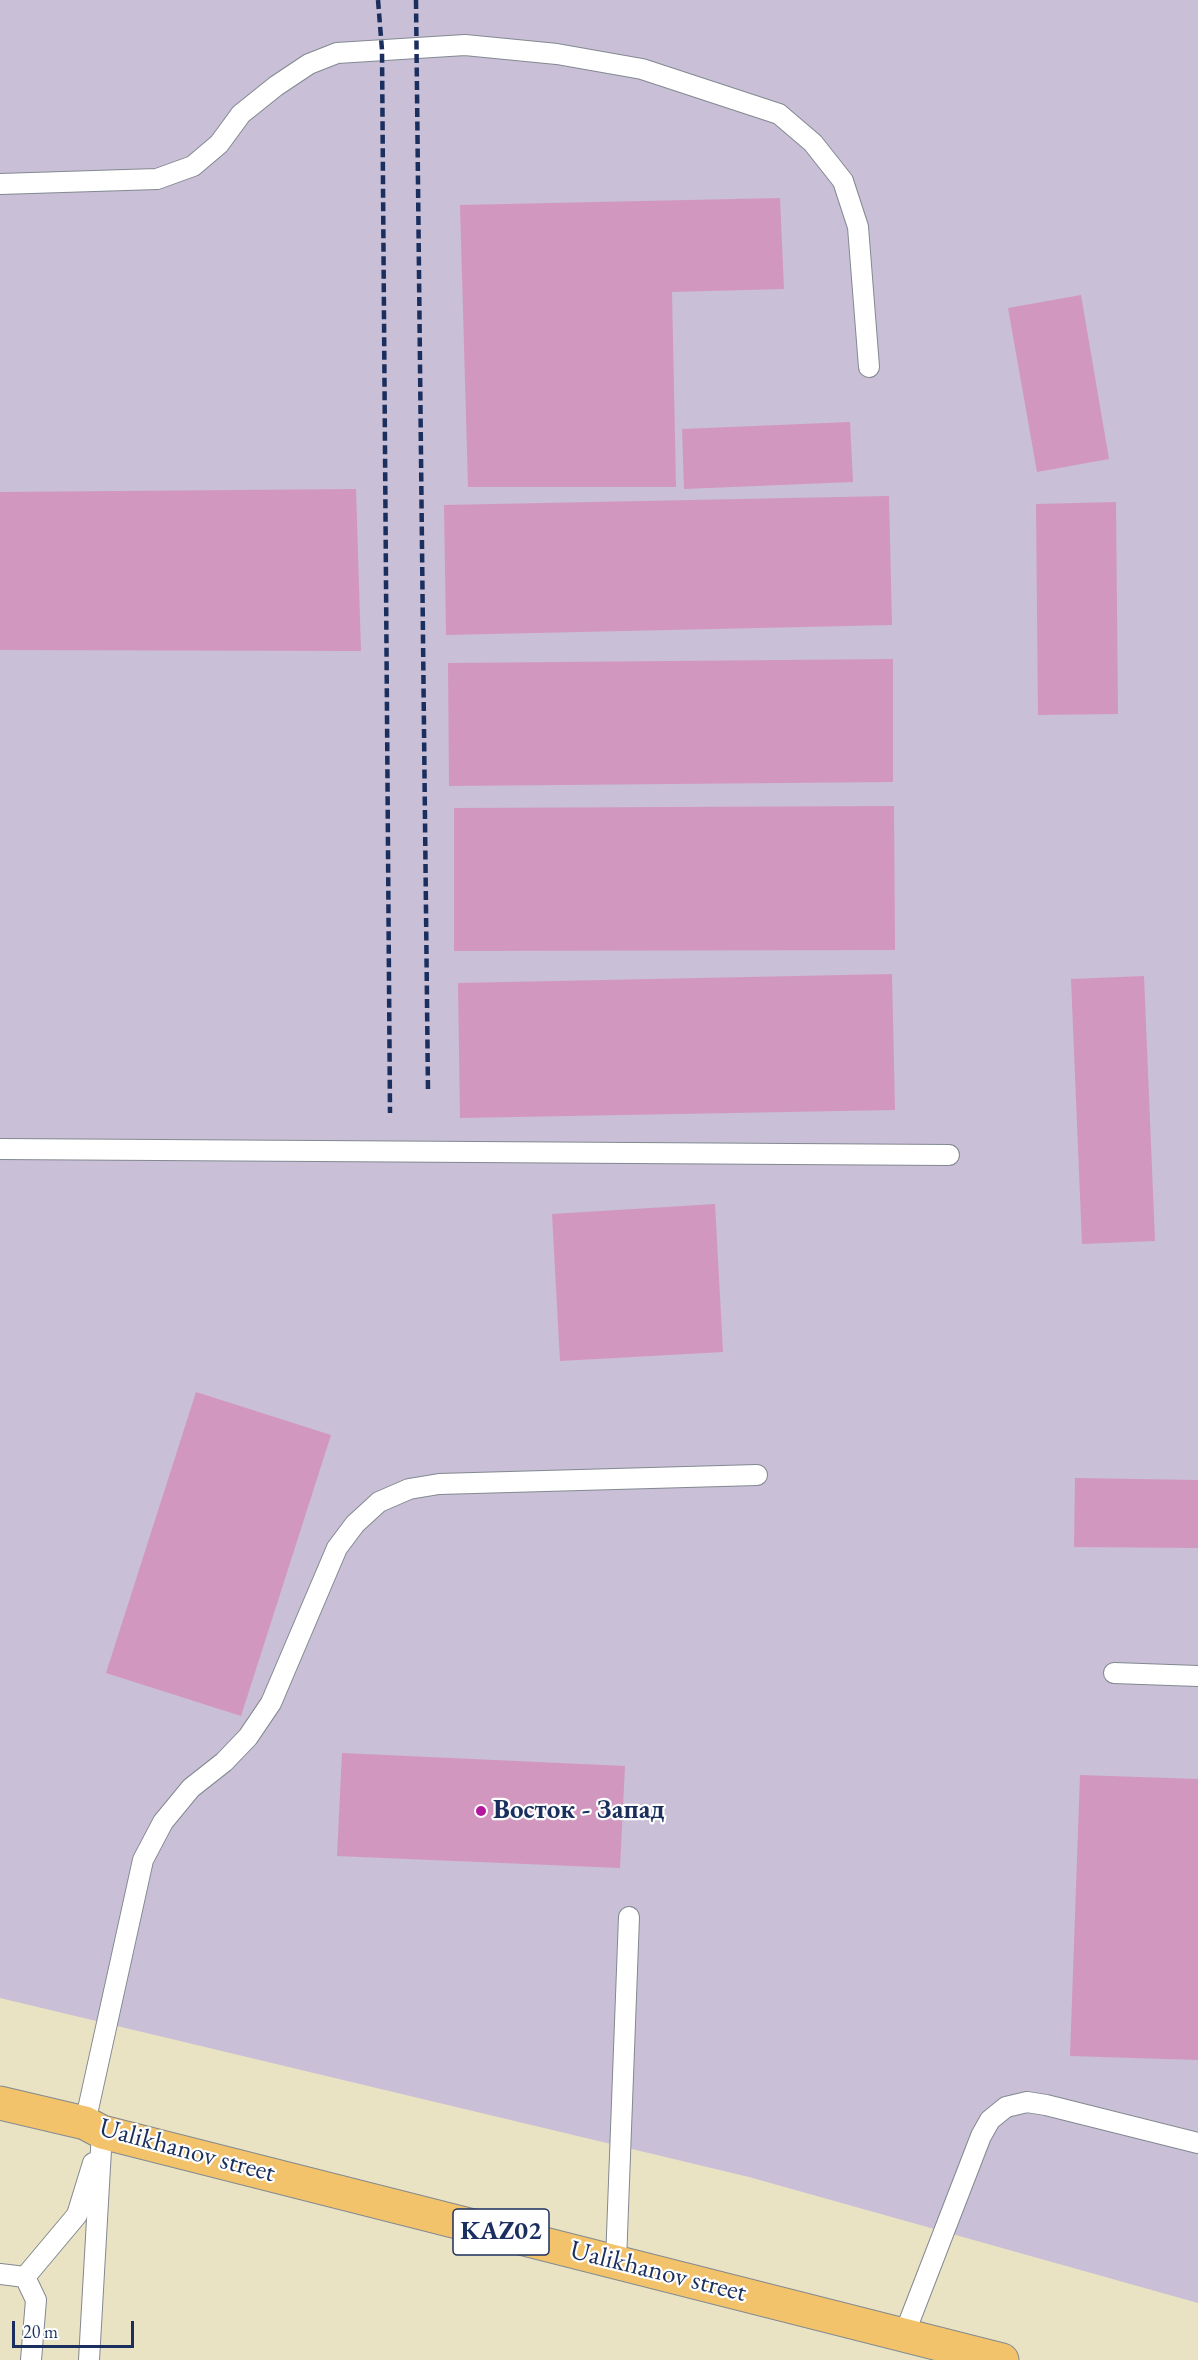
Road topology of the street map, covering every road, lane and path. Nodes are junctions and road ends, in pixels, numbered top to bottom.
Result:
1 (0, 184) edge
2 (869, 367) dead end
3 (0, 1149) edge
4 (949, 1155) dead end
5 (758, 1475) dead end
6 (1114, 1673) dead end
7 (1198, 1676) edge
8 (629, 1917) dead end
9 (0, 2103) edge
10 (94, 2128) junction
11 (1198, 2143) edge
12 (616, 2261) junction
13 (0, 2274) edge
14 (25, 2277) junction
15 (904, 2335) junction
16 (31, 2360) edge
17 (89, 2360) edge
18 (1002, 2360) edge

1 - 2 lane
3 - 4 lane
5 - 10 lane
6 - 7 lane
8 - 12 lane
9 - 10 highway, Ualikhanov street / KАZ02
10 - 12 highway, Ualikhanov street / KАZ02
10 - 14 lane
10 - 17 lane
11 - 15 lane
12 - 15 highway, Ualikhanov street / KАZ02
13 - 14 lane
14 - 16 lane
15 - 18 highway, Ualikhanov street / KАZ02

